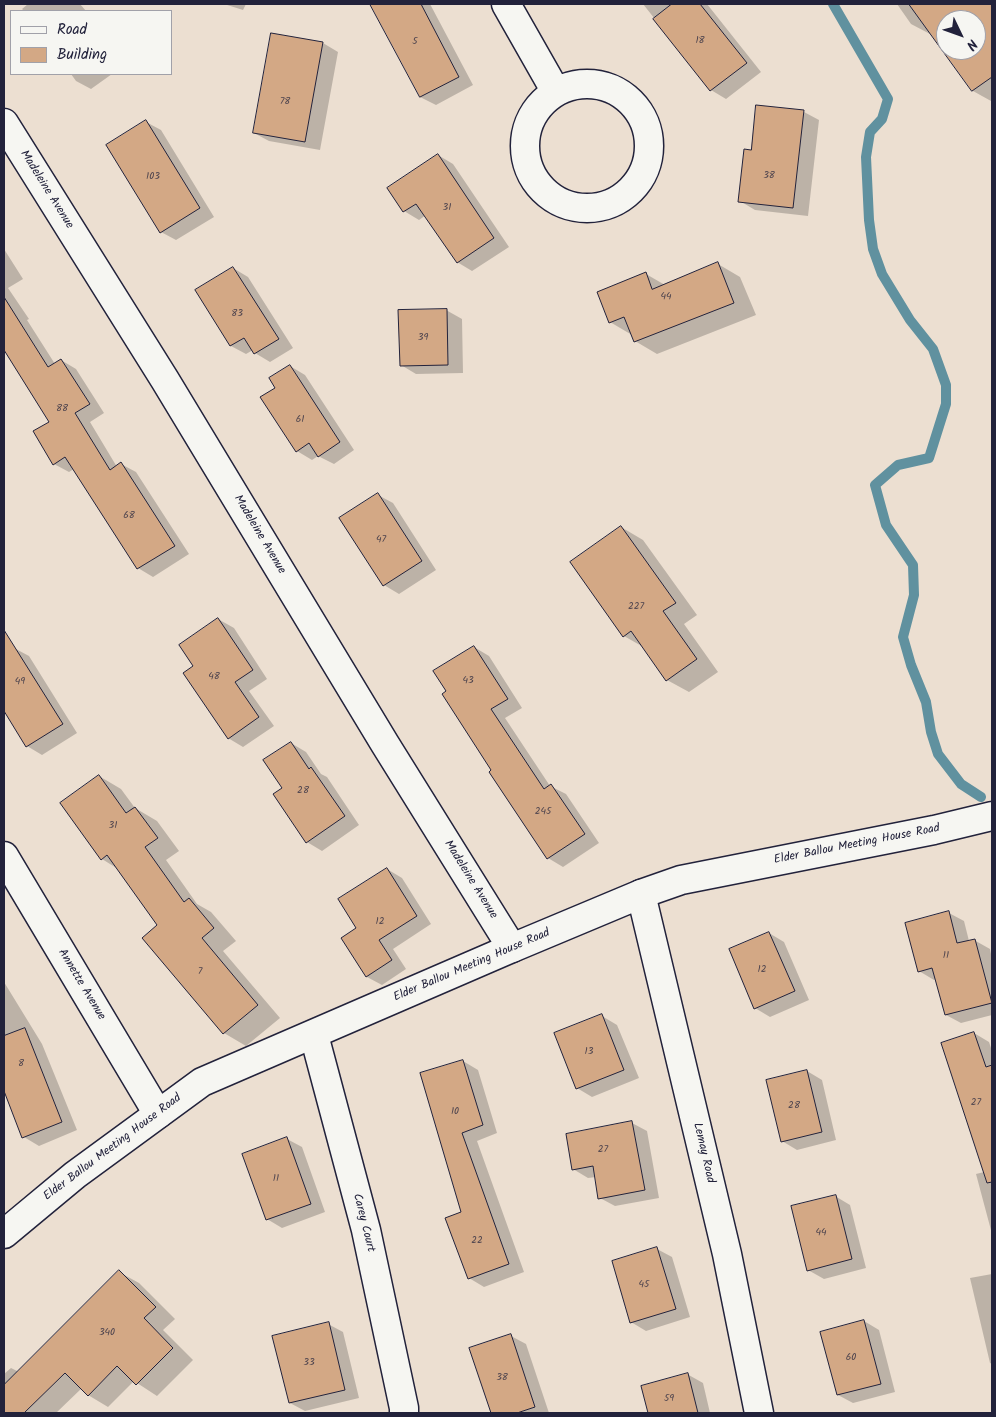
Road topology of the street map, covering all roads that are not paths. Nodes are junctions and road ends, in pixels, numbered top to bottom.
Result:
1 (506, 4) edge
2 (556, 92) junction
3 (4, 123) edge
4 (992, 816) edge
5 (4, 856) edge
6 (641, 894) junction
7 (512, 948) junction
8 (314, 1035) junction
9 (158, 1114) junction
10 (4, 1234) edge
11 (404, 1413) edge
12 (759, 1413) edge

1 - 2 street
2 - 2 street
3 - 7 street, Madeleine Avenue
4 - 6 street, Elder Ballou Meeting House Road
5 - 9 street, Annette Avenue
6 - 7 street, Elder Ballou Meeting House Road
6 - 12 street, Lemay Road
7 - 8 street, Elder Ballou Meeting House Road
8 - 9 street, Elder Ballou Meeting House Road
8 - 11 street, Carey Court
9 - 10 street, Elder Ballou Meeting House Road

